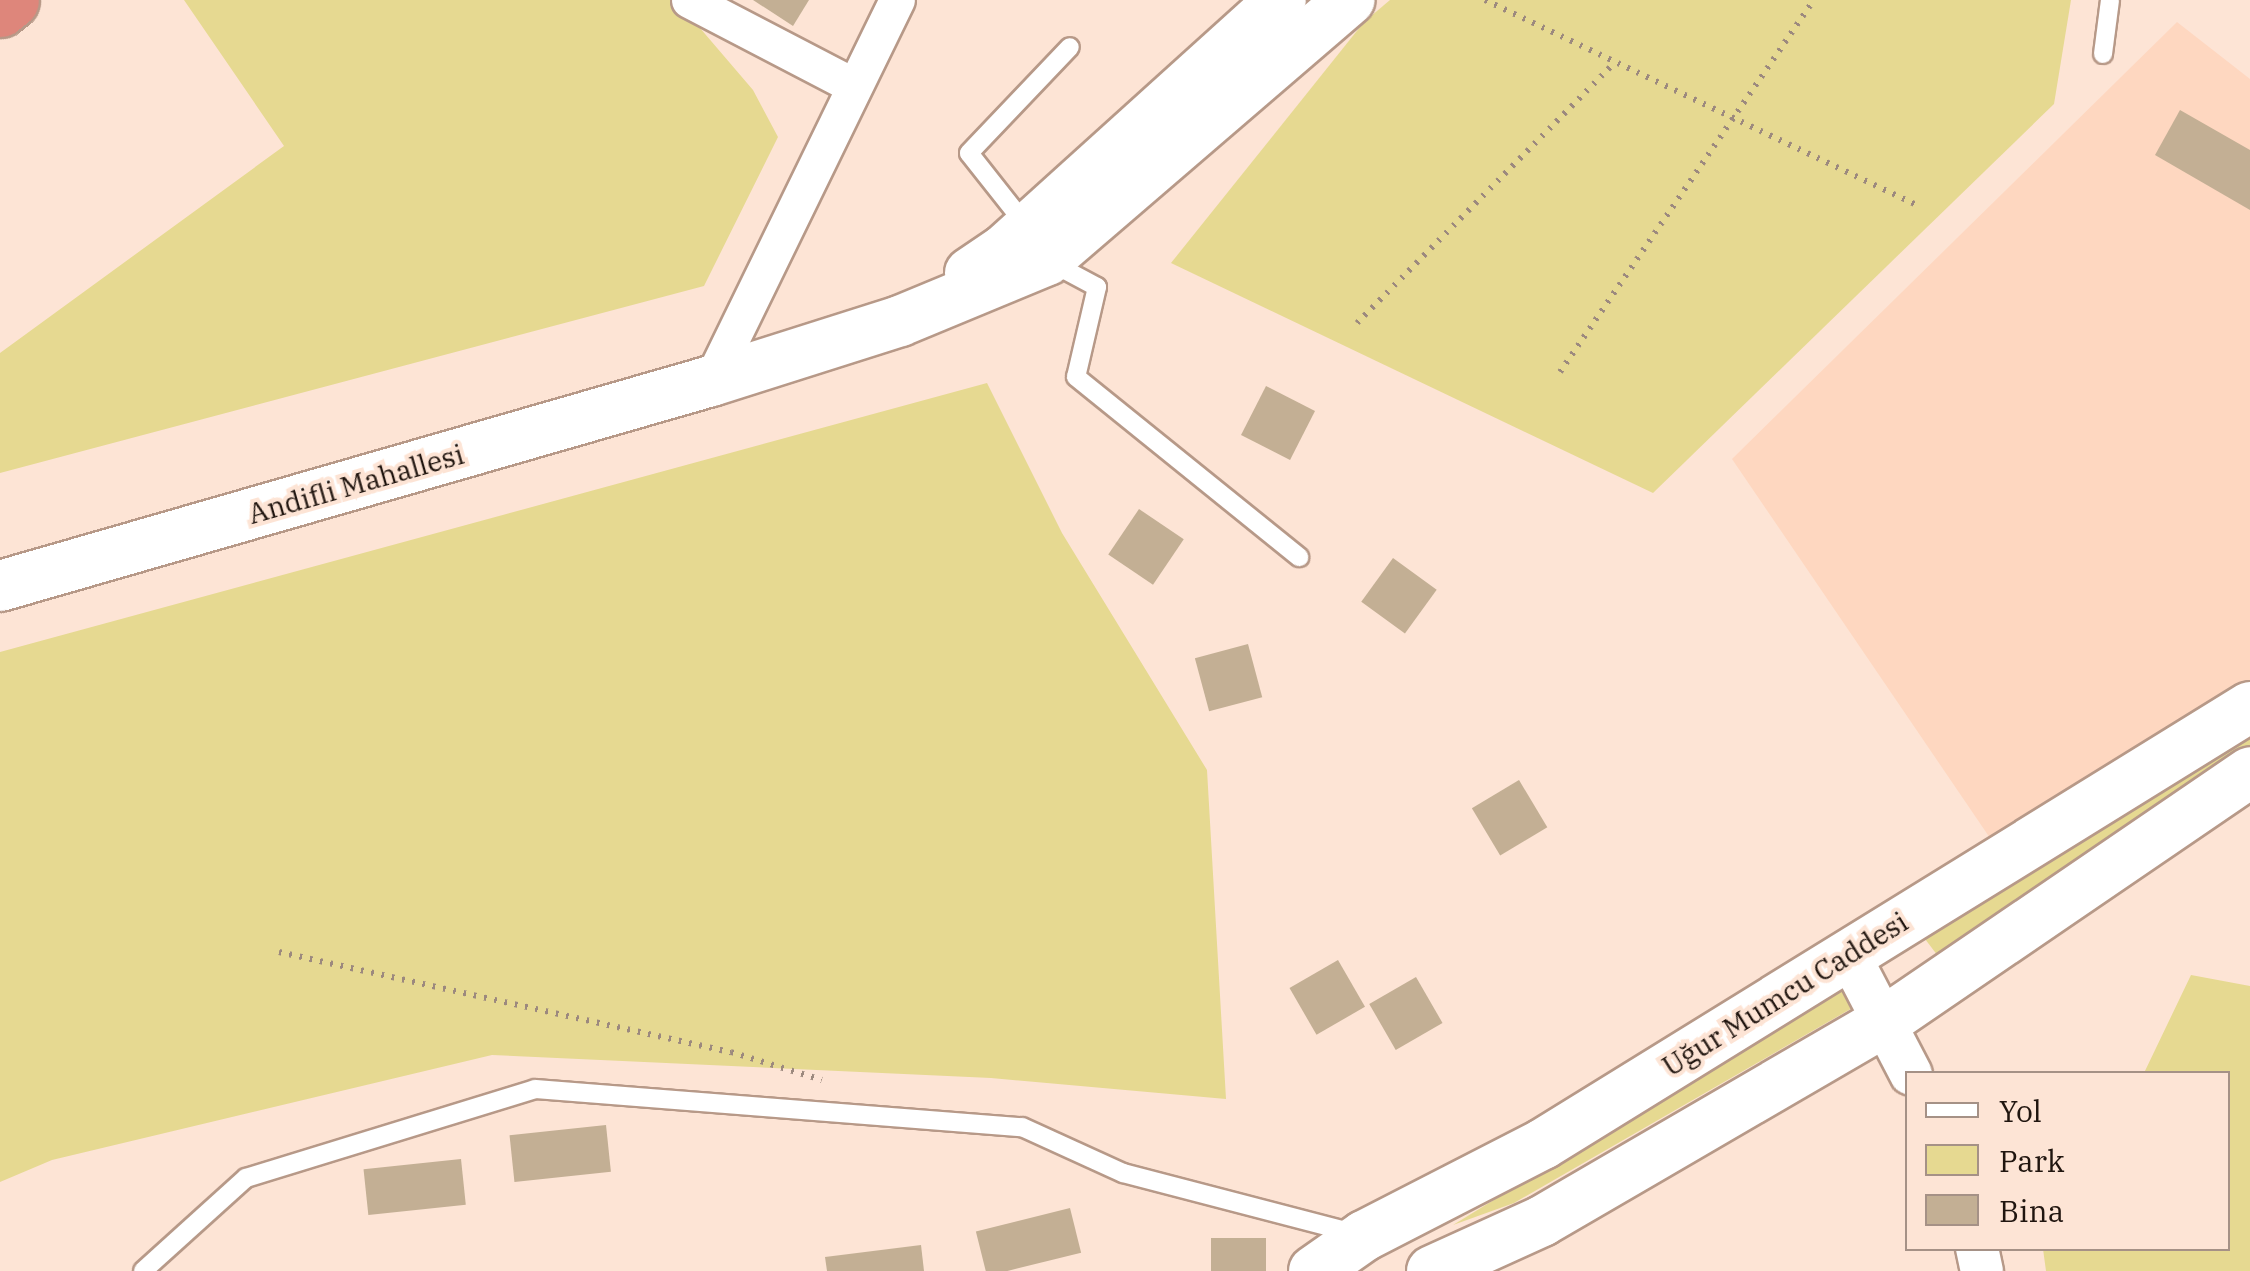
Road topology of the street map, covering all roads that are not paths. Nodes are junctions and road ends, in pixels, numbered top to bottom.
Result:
1 (11, 0) edge
2 (897, 0) edge
3 (1281, 0) edge
4 (1349, 0) edge
5 (2110, 0) edge
6 (706, 5) edge
7 (0, 9) edge
8 (1070, 47) dead end
9 (2104, 54) dead end
10 (852, 85) junction
11 (1038, 244) junction
12 (711, 381) junction
13 (1299, 558) dead end
14 (0, 586) edge
15 (2250, 706) edge
16 (2250, 772) edge
17 (1849, 955) junction
18 (1884, 1022) junction
19 (1909, 1071) edge
20 (1364, 1236) junction
21 (143, 1271) edge
22 (1314, 1271) edge
23 (1432, 1271) edge

1 - 7 highway
2 - 10 street
3 - 11 main road
4 - 11 main road
5 - 9 lane
6 - 10 street
8 - 11 lane
10 - 12 street
11 - 12 main road, Andifli Mahallesi
11 - 13 lane
12 - 14 main road, Andifli Mahallesi
15 - 17 main road, Uğur Mumcu Caddesi
16 - 18 main road
17 - 18 street
17 - 20 main road, Uğur Mumcu Caddesi
18 - 19 street
18 - 23 main road
20 - 21 lane
20 - 22 main road, Uğur Mumcu Caddesi

